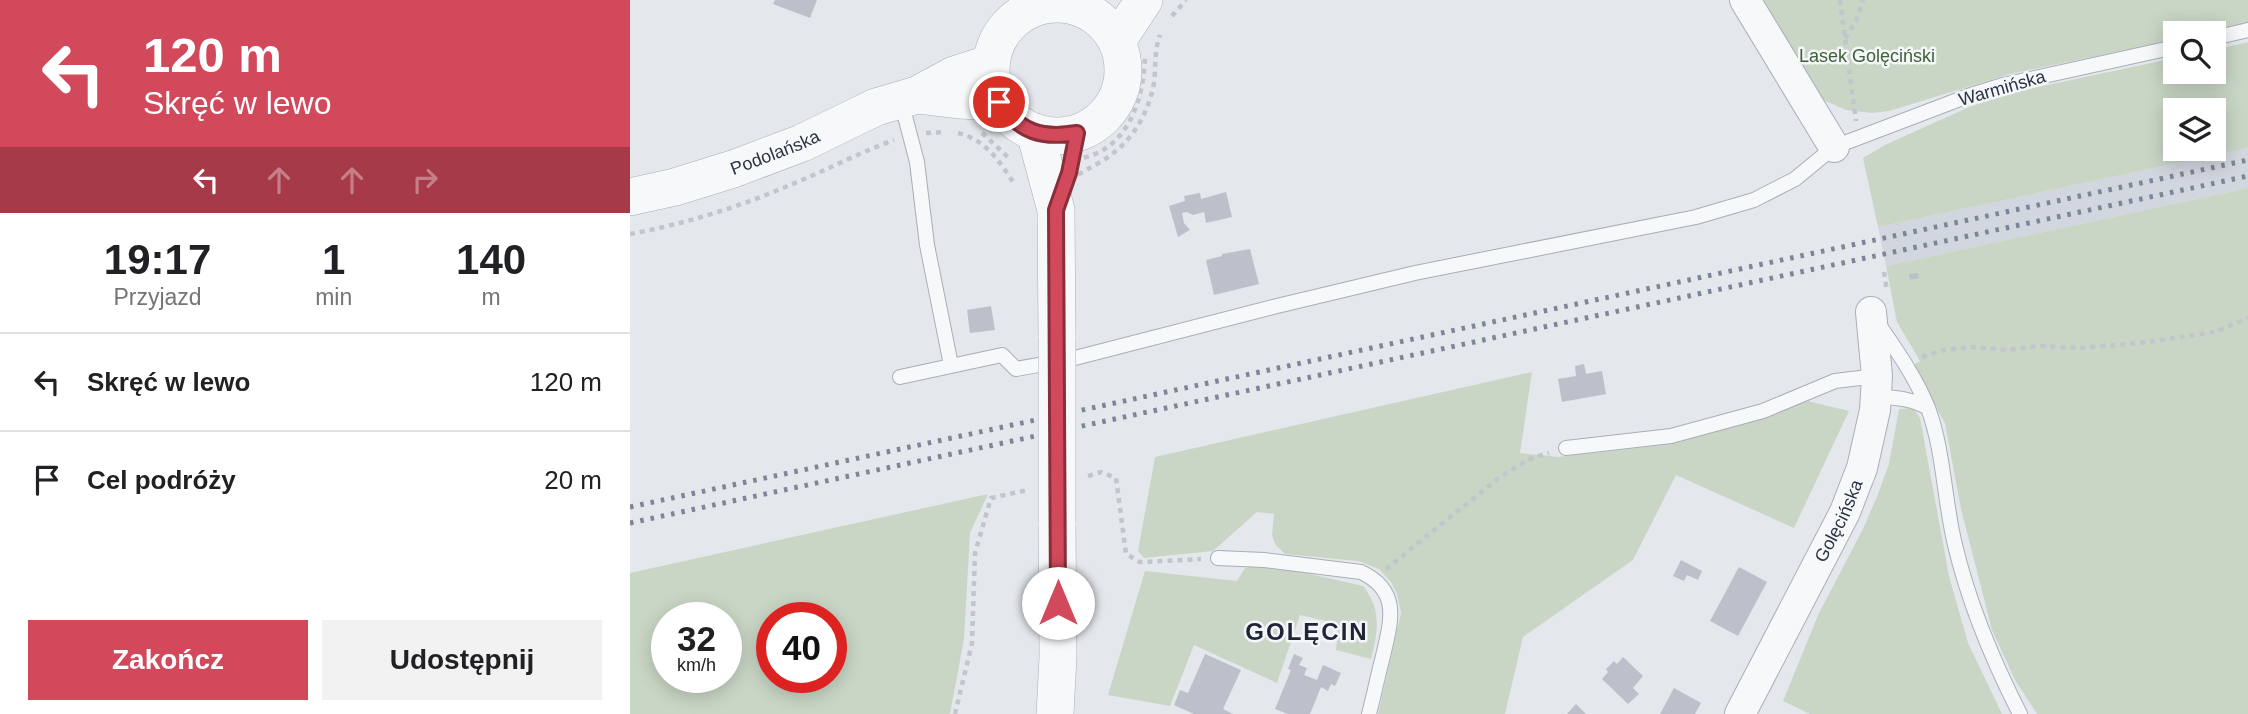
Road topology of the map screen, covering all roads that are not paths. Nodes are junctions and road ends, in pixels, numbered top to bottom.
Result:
1 (1745, 0) edge
2 (1094, 5) edge
3 (1158, 17) edge
4 (2248, 30) edge
5 (2226, 35) edge
6 (1132, 44) junction
7 (2163, 50) edge
8 (991, 63) junction
9 (909, 97) junction
10 (999, 102) junction
11 (1035, 132) junction
12 (1847, 143) junction
13 (1079, 146) junction
14 (630, 197) edge
15 (1056, 210) junction
16 (1871, 312) joint
17 (951, 365) junction
18 (900, 377) dead end
19 (1876, 386) junction
20 (1928, 408) junction
21 (1566, 448) road end
22 (1218, 558) dead end
23 (1055, 714) edge
24 (1369, 714) edge
25 (1740, 714) edge
26 (2020, 714) edge

1 - 12 street
2 - 6 street
2 - 8 street
3 - 6 street
4 - 5 lane
6 - 13 street
7 - 12 lane, Warmińska
8 - 9 street, Podolańska
8 - 10 street
9 - 10 street, Podolańska
9 - 14 street, Podolańska
9 - 17 lane
10 - 11 street
11 - 13 street
11 - 15 street
12 - 17 lane, Warmińska
13 - 15 street
15 - 23 street, bridge
16 - 19 street, Golęcińska
16 - 20 lane
17 - 18 lane
19 - 20 lane
19 - 21 lane
19 - 25 street, Golęcińska
20 - 26 lane
22 - 24 lane

